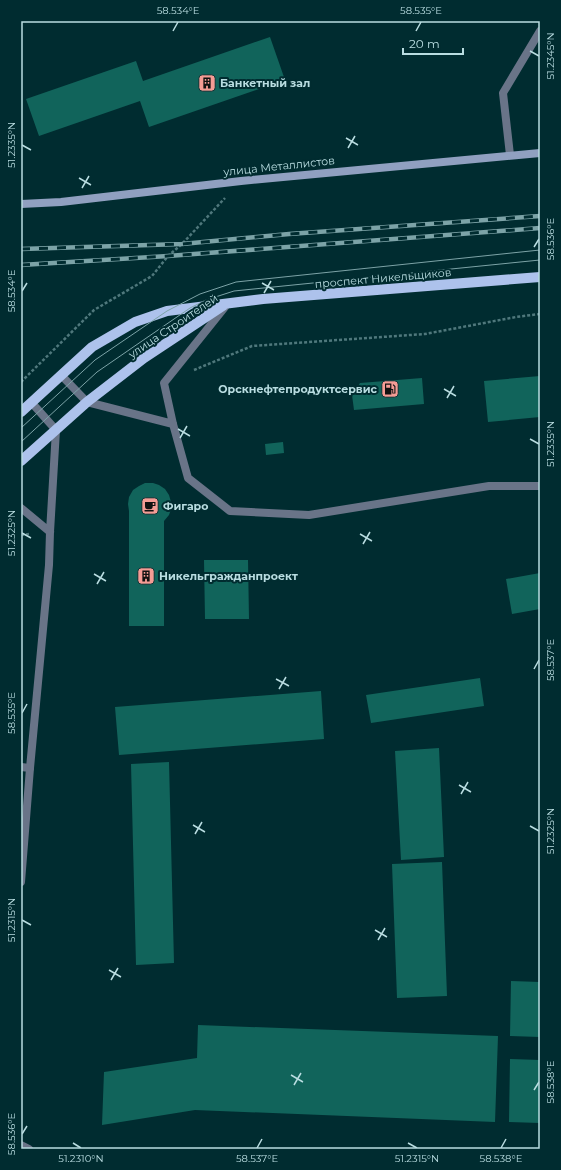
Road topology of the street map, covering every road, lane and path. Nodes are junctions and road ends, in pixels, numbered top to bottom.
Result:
1 (540, 31) edge
2 (540, 153) edge
3 (510, 155) junction
4 (241, 181) junction
5 (21, 204) edge
6 (540, 277) edge
7 (228, 303) junction
8 (540, 314) edge
9 (193, 370) dead end
10 (61, 375) junction
11 (21, 382) edge
12 (31, 402) junction
13 (88, 402) junction
14 (21, 412) edge
15 (173, 424) junction
16 (56, 430) junction
17 (21, 461) edge
18 (540, 486) edge
19 (21, 508) edge
20 (50, 532) junction
21 (25, 768) edge
22 (21, 882) edge
23 (21, 1145) edge
24 (29, 1149) edge

1 - 3 street
2 - 3 main road, улица Металлистов
3 - 4 main road, улица Металлистов
4 - 5 main road, улица Металлистов
4 - 11 path
6 - 7 main road, проспект Никельщиков
7 - 10 main road, улица Строителей
7 - 13 main road, улица Строителей
7 - 15 street
8 - 9 path
10 - 12 main road, улица Строителей
10 - 13 street
12 - 14 main road, улица Строителей
12 - 16 street
13 - 15 street
13 - 16 main road, улица Строителей
15 - 18 street
16 - 17 main road, улица Строителей
16 - 20 street
19 - 20 street
20 - 21 street
21 - 22 street
23 - 24 street

